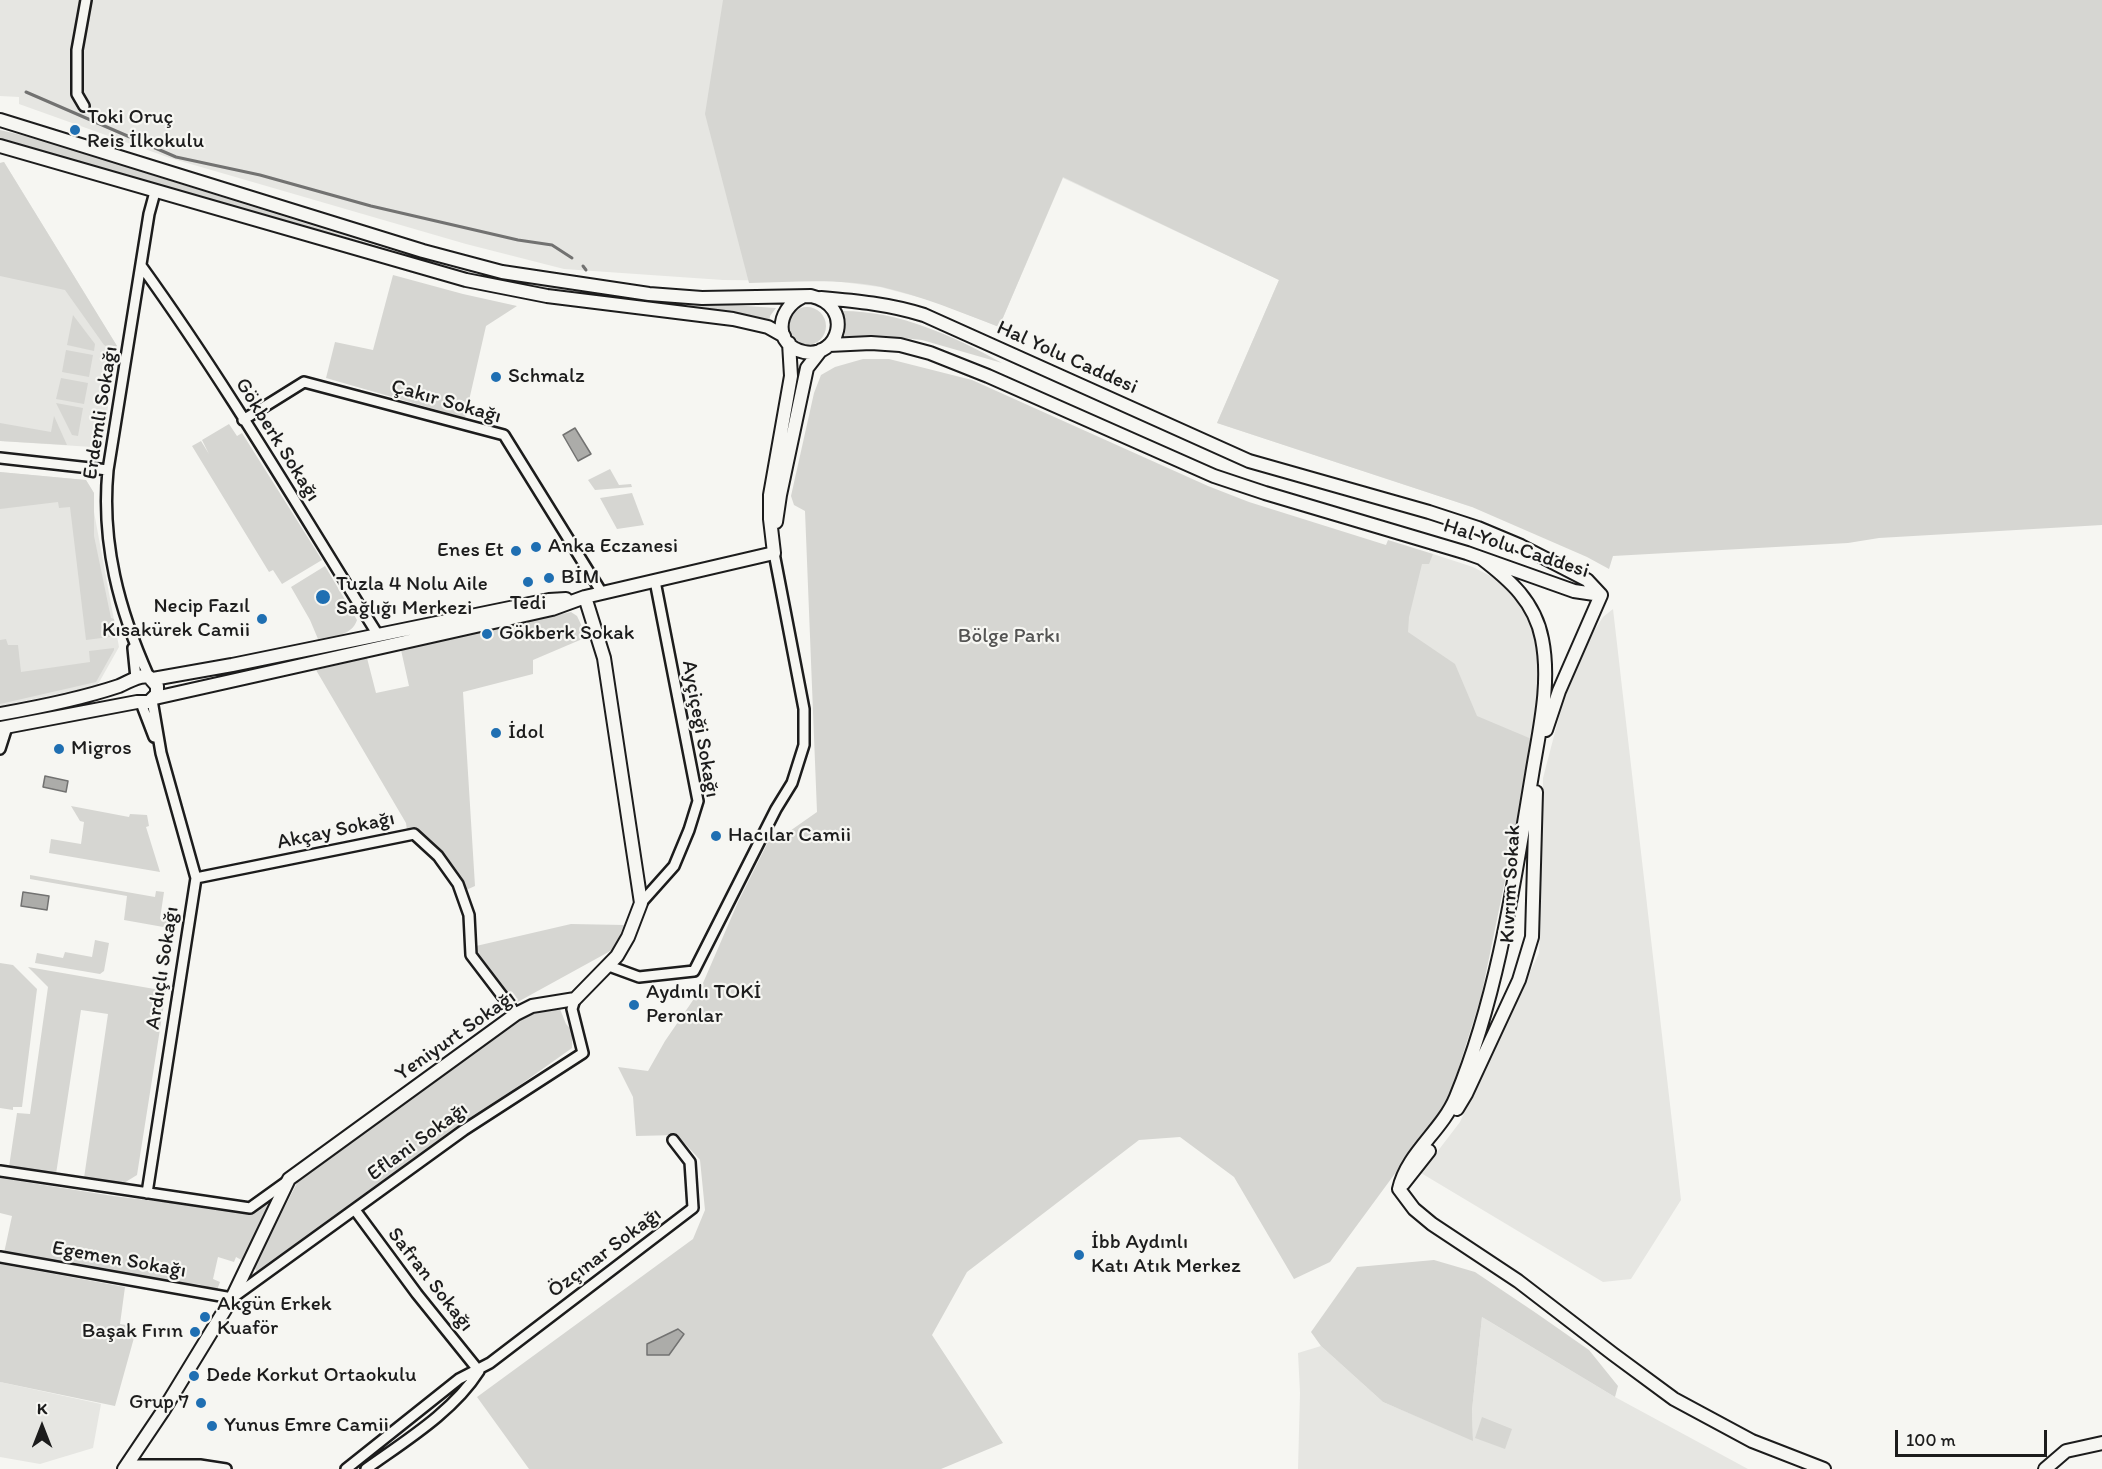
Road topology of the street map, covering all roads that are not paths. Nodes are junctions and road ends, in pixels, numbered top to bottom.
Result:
1 (86, 0) edge
2 (84, 106) dead end
3 (0, 120) edge
4 (0, 146) edge
5 (15, 150) junction
6 (0, 153) edge
7 (155, 192) junction
8 (142, 267) junction
9 (802, 297) junction
10 (821, 298) junction
11 (786, 340) junction
12 (825, 347) junction
13 (243, 420) junction
14 (0, 458) edge
15 (108, 470) junction
16 (774, 553) junction
17 (1481, 558) junction
18 (655, 581) junction
19 (602, 593) junction
20 (1601, 596) junction
21 (585, 597) junction
22 (378, 635) junction
23 (143, 678) junction
24 (146, 700) junction
25 (0, 714) edge
26 (4, 728) edge
27 (0, 749) edge
28 (196, 878) junction
29 (641, 903) junction
30 (609, 966) junction
31 (575, 999) junction
32 (516, 1014) junction
33 (673, 1140) dead end
34 (0, 1171) edge
35 (289, 1179) junction
36 (1399, 1188) junction
37 (147, 1192) junction
38 (355, 1210) junction
39 (0, 1257) edge
40 (232, 1298) junction
41 (478, 1371) junction
42 (2102, 1443) edge
43 (126, 1467) edge
44 (226, 1469) edge
45 (346, 1469) edge
46 (366, 1469) edge
47 (1824, 1469) edge
48 (2044, 1469) edge

1 - 2 street
3 - 9 street
4 - 5 street
5 - 6 street
5 - 7 street
7 - 8 street, Erdemli Sokağı
7 - 11 street
8 - 13 street, Gökberk Sokağı
8 - 15 street, Erdemli Sokağı
9 - 10 street
9 - 11 street
10 - 12 street
10 - 20 street, Hal Yolu Caddesi
11 - 12 street
11 - 16 street
12 - 16 street
12 - 17 street, Hal Yolu Caddesi
13 - 19 street, Çakır Sokağı
13 - 22 street, Gökberk Sokağı
14 - 15 street
15 - 23 street, Erdemli Sokağı
16 - 18 street
16 - 30 street
17 - 20 street, Hal Yolu Caddesi
17 - 36 street
18 - 19 street
18 - 29 street, Ayçiçeği Sokağı
19 - 21 street
20 - 36 street, Kıvrım Sokak
21 - 22 street
21 - 24 street
21 - 29 street
22 - 23 street
23 - 24 street
23 - 24 street
23 - 25 street
24 - 26 street
24 - 28 street, Ardıçlı Sokağı
26 - 27 street
28 - 32 street, Akçay Sokağı
28 - 37 street, Ardıçlı Sokağı
29 - 30 street
30 - 31 street
31 - 32 street, Yeniyurt Sokağı
31 - 38 street, Eflani Sokağı
32 - 35 street, Yeniyurt Sokağı
33 - 41 street, Özçınar Sokağı
34 - 37 street
35 - 37 street
35 - 40 street, Yeniyurt Sokağı
36 - 47 street
38 - 40 street, Eflani Sokağı
38 - 41 street, Safran Sokağı
39 - 40 street, Egemen Sokağı
40 - 43 street, Yeniyurt Sokağı
41 - 45 street, Özçınar Sokağı
41 - 46 street, Özçınar Sokağı
42 - 48 street
43 - 44 street

